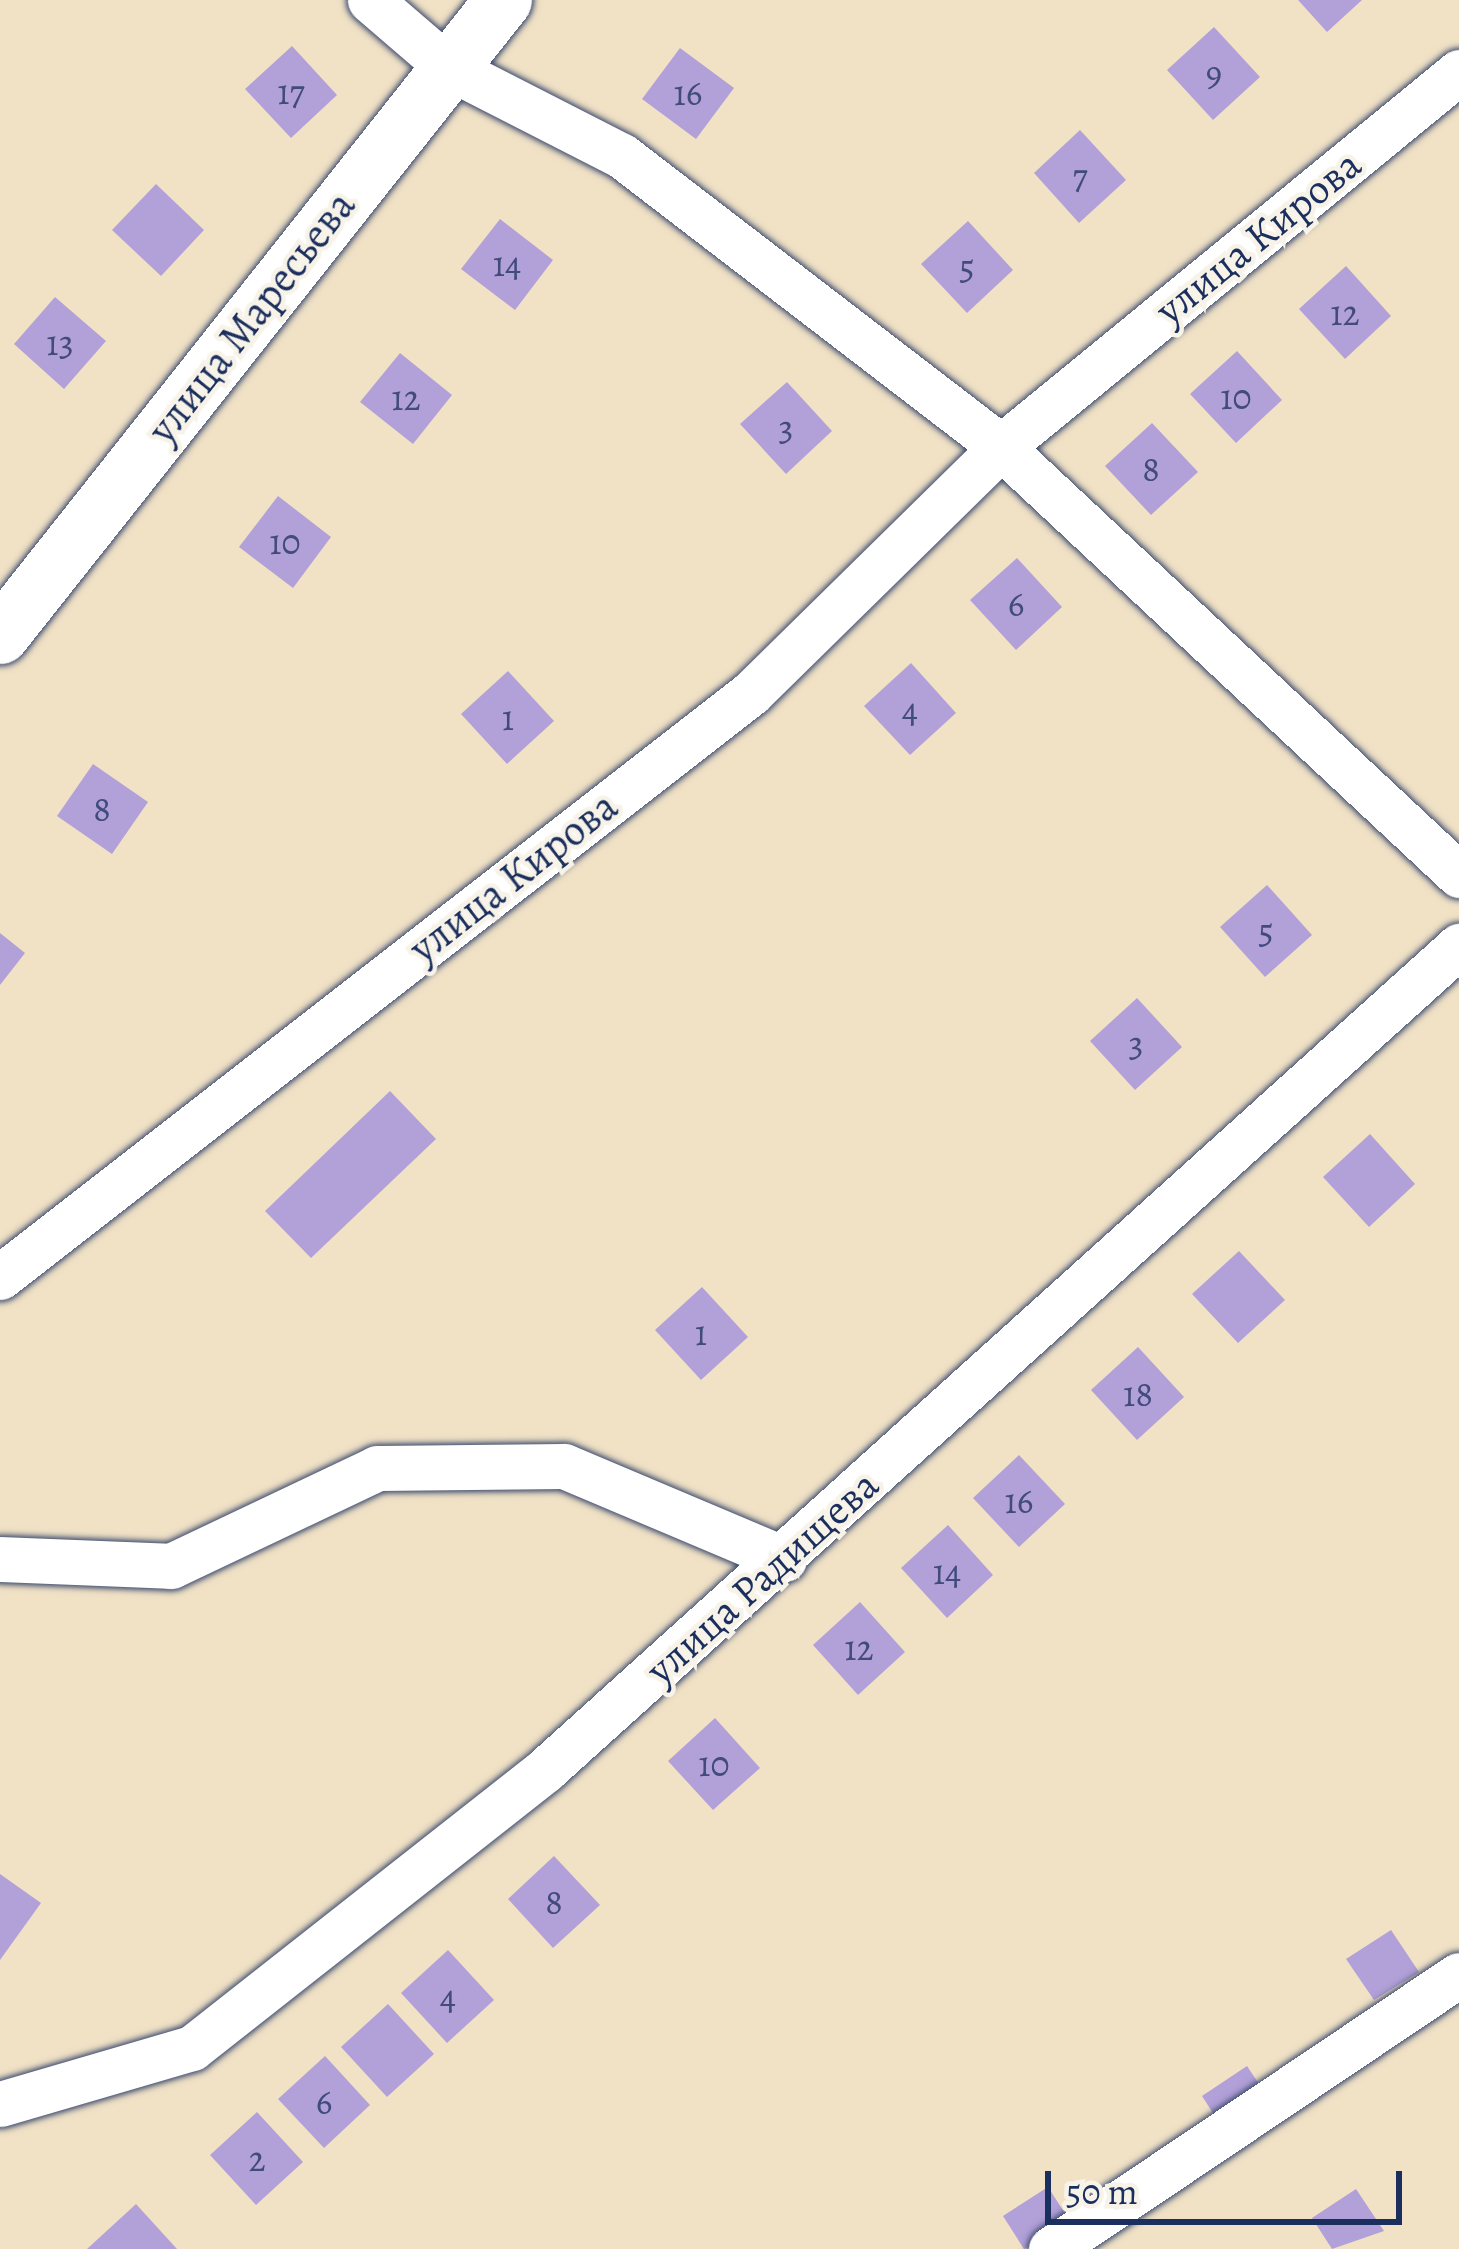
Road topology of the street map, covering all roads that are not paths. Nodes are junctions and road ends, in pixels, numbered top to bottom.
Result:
1 (370, 0) edge
2 (503, 0) edge
3 (448, 67) junction
4 (1459, 72) edge
5 (1001, 447) junction
6 (0, 635) edge
7 (1459, 874) edge
8 (1459, 946) edge
9 (0, 1277) edge
10 (0, 1559) edge
11 (784, 1559) junction
12 (1459, 1975) edge
13 (0, 2104) edge
14 (1052, 2249) edge

1 - 3 street
2 - 3 street, улица Маресьева
3 - 5 street
3 - 6 street, улица Маресьева
4 - 5 street, улица Кирова
5 - 7 street
5 - 9 street, улица Кирова
8 - 11 street, улица Радищева
10 - 11 street
11 - 13 street, улица Радищева
12 - 14 street

